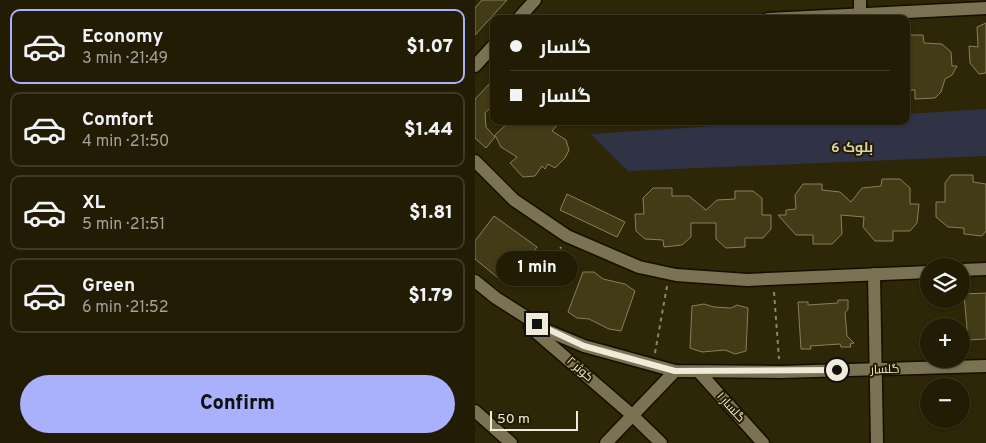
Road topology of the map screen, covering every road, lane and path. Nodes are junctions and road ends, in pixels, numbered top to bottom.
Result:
1 (535, 0) edge
2 (860, 0) edge
3 (986, 8) edge
4 (861, 14) junction
5 (522, 15) edge
6 (842, 15) edge
7 (490, 49) edge
8 (475, 66) edge
9 (475, 161) edge
10 (986, 269) edge
11 (970, 270) edge
12 (920, 272) edge
13 (669, 274) junction
14 (874, 274) junction
15 (773, 278) junction
16 (475, 281) edge
17 (497, 298) junction
18 (653, 365) junction
19 (986, 366) edge
20 (874, 369) junction
21 (675, 371) junction
22 (699, 372) junction
23 (780, 372) junction
24 (475, 411) edge
25 (632, 415) junction
26 (511, 443) edge
27 (606, 443) edge
28 (661, 443) edge
29 (763, 443) edge
30 (877, 443) edge

1 - 5 street
2 - 4 street
3 - 4 street
4 - 6 street
7 - 8 street
9 - 13 street
10 - 11 street
12 - 14 street
13 - 15 street
13 - 18 path
14 - 15 street
14 - 20 street
15 - 23 path
16 - 17 street, گلسار
17 - 18 street, گلسار
17 - 25 street, کوثر ۲
18 - 21 street, گلسار
19 - 20 street, گلسار
20 - 23 street, گلسار
20 - 30 street
21 - 22 street, گلسار
21 - 25 street
22 - 23 street, گلسار
22 - 29 street, گلسار ۱
24 - 26 street
25 - 27 street
25 - 28 street, کوثر ۲

